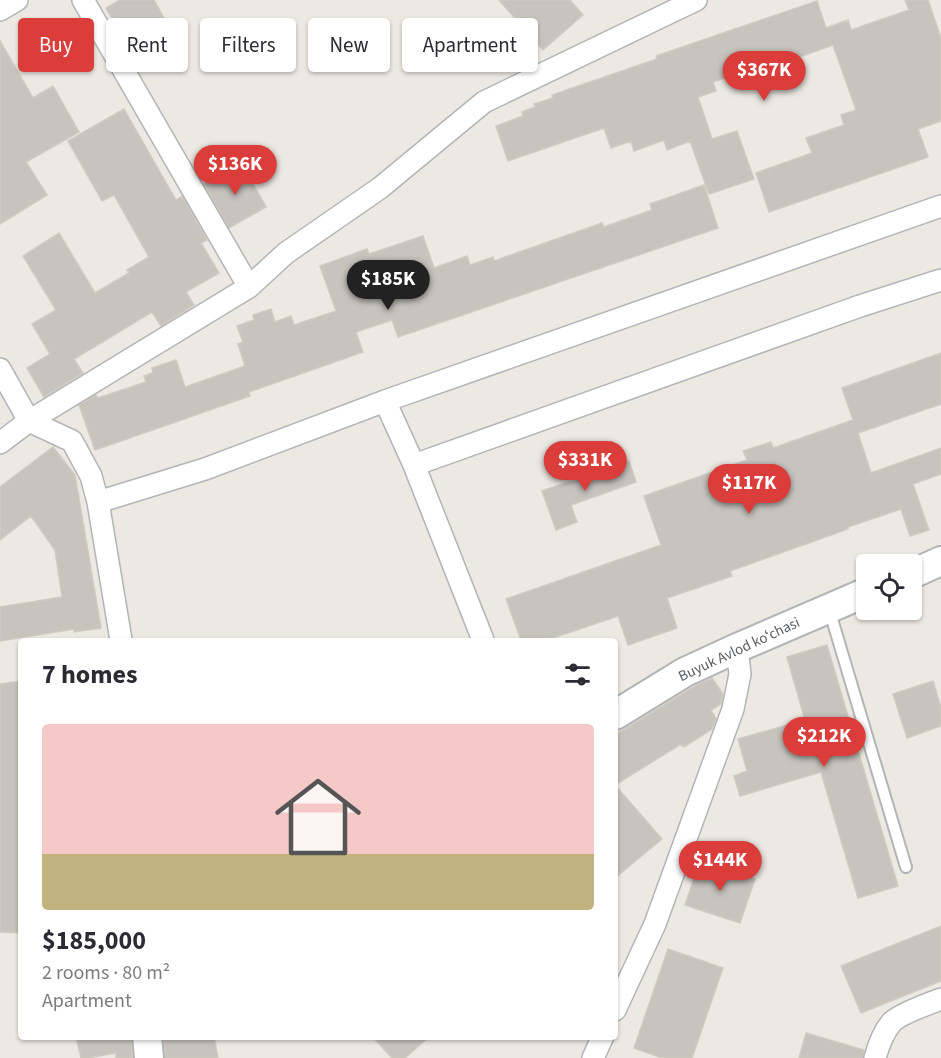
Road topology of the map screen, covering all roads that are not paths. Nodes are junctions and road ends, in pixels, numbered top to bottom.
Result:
1 (17, 0) edge
2 (83, 0) edge
3 (696, 0) edge
4 (0, 10) edge
5 (941, 206) edge
6 (941, 280) edge
7 (249, 286) junction
8 (0, 369) edge
9 (385, 401) junction
10 (29, 421) junction
11 (0, 443) edge
12 (414, 465) junction
13 (98, 502) junction
14 (941, 561) edge
15 (922, 570) edge
16 (856, 597) edge
17 (829, 609) junction
18 (121, 638) edge
19 (482, 638) edge
20 (736, 648) junction
21 (618, 713) edge
22 (906, 867) dead end
23 (941, 999) edge
24 (618, 1004) edge
25 (147, 1040) edge
26 (601, 1040) edge
27 (149, 1058) edge
28 (593, 1058) edge
29 (875, 1058) edge

1 - 4 street
2 - 7 street
3 - 7 street
5 - 9 street
6 - 12 street
7 - 10 street
8 - 10 street
9 - 12 street
9 - 13 street
10 - 11 street
10 - 13 street
12 - 19 street
13 - 18 street
14 - 15 street
16 - 17 street, Buyuk Avlod koʻchasi
17 - 20 street, Buyuk Avlod koʻchasi
17 - 22 lane
20 - 21 street, Buyuk Avlod koʻchasi
20 - 24 street
23 - 29 street
25 - 27 street
26 - 28 street

